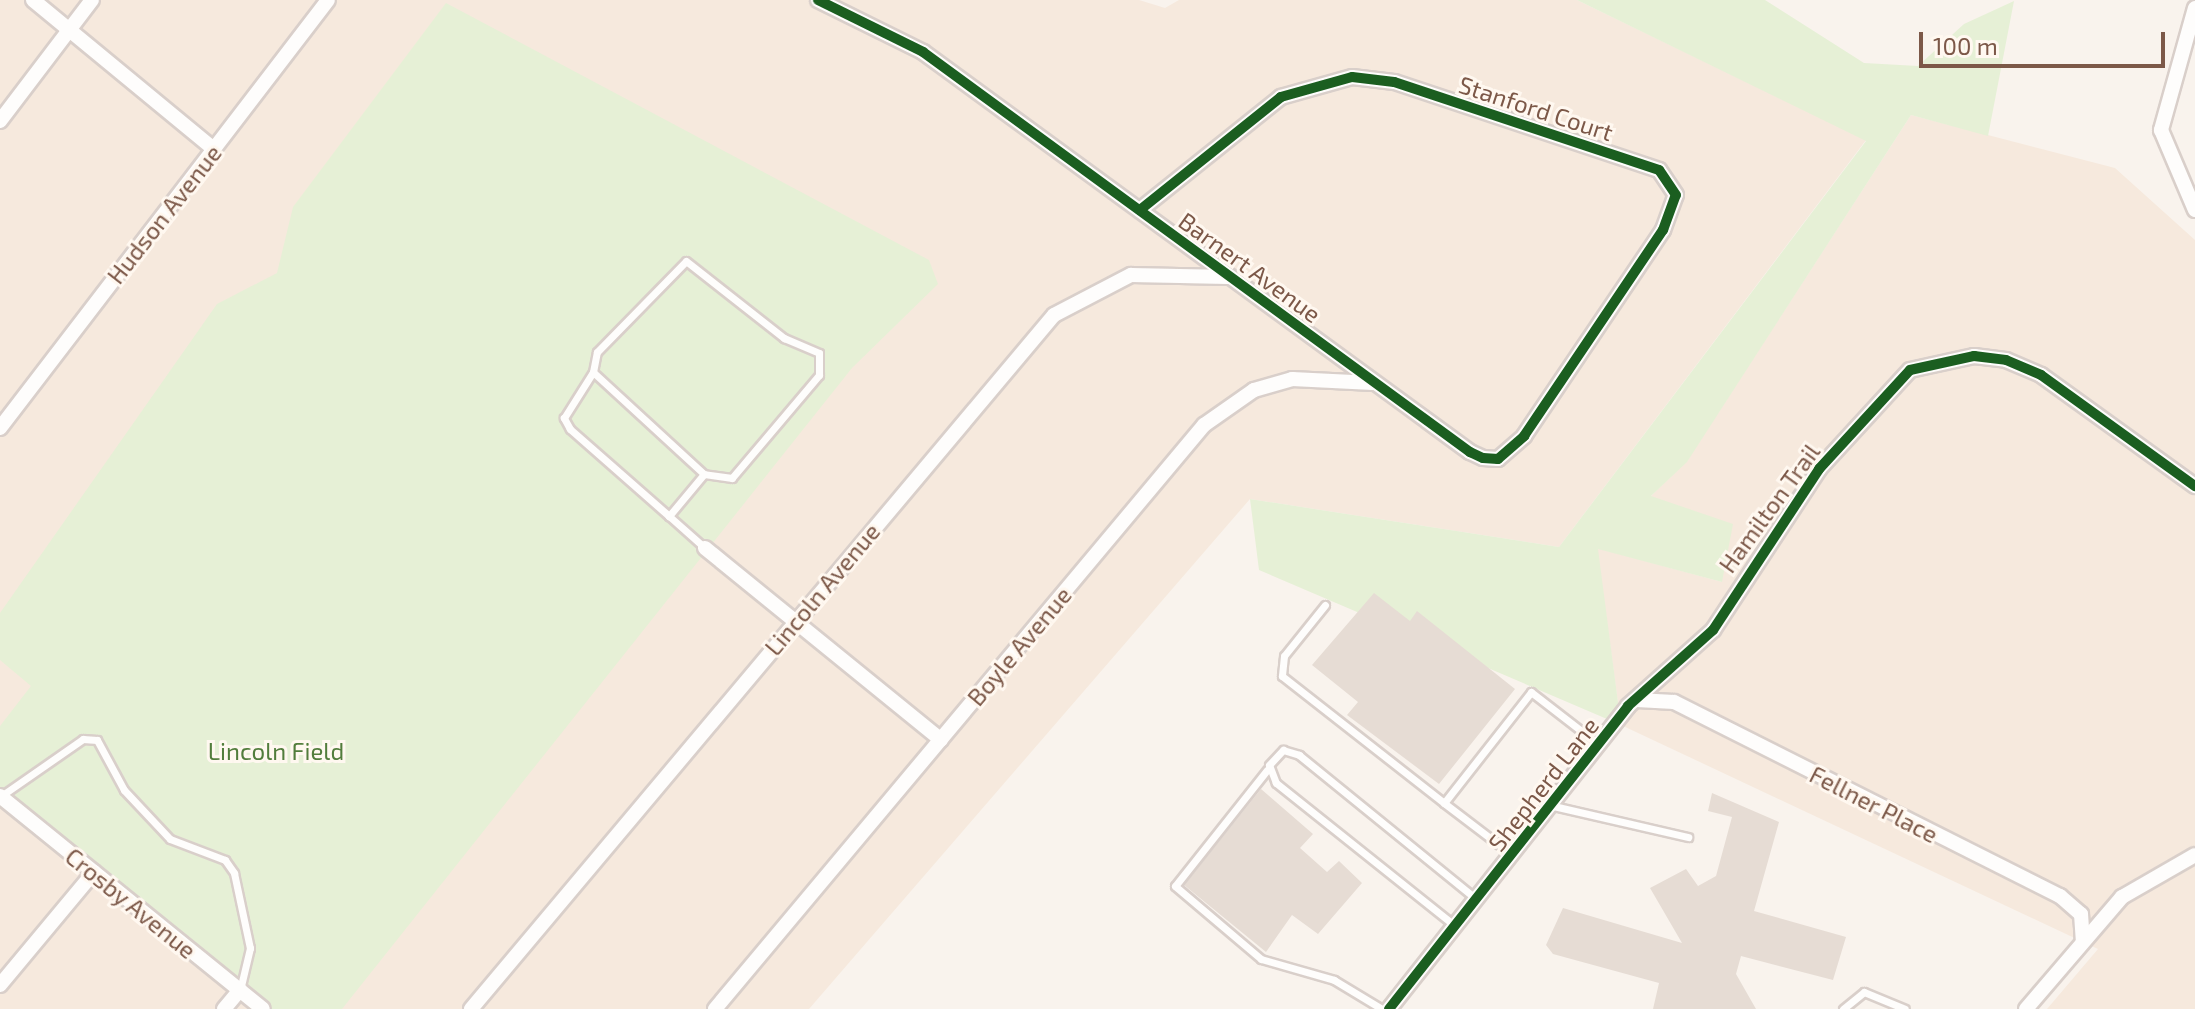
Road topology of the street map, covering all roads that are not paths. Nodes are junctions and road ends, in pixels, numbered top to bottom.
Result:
1 (33, 0) edge
2 (92, 0) edge
3 (328, 0) edge
4 (818, 0) edge
5 (2195, 8) edge
6 (69, 30) junction
7 (0, 121) edge
8 (214, 149) junction
9 (1140, 210) junction
10 (2195, 210) edge
11 (1230, 277) junction
12 (593, 372) junction
13 (1376, 383) junction
14 (1532, 425) joint
15 (0, 428) edge
16 (704, 474) junction
17 (2195, 486) edge
18 (669, 516) junction
19 (705, 548) joint
20 (1734, 591) joint
21 (1325, 605) dead end
22 (795, 621) junction
23 (1636, 700) junction
24 (941, 740) junction
25 (1598, 744) junction
26 (1267, 770) junction
27 (0, 796) edge
28 (1444, 803) junction
29 (1549, 805) junction
30 (1688, 837) dead end
31 (1512, 855) junction
32 (2195, 855) edge
33 (94, 872) junction
34 (1477, 900) junction
35 (1456, 926) junction
36 (2083, 941) junction
37 (0, 985) edge
38 (240, 990) junction
39 (224, 1009) edge
40 (263, 1009) edge
41 (471, 1009) edge
42 (715, 1009) edge
43 (1382, 1009) edge
44 (1389, 1009) edge
45 (1843, 1009) edge
46 (1905, 1009) edge
47 (2026, 1009) edge

1 - 6 street
2 - 6 street
3 - 8 street, Hudson Avenue
4 - 9 street, Barnert Avenue
5 - 10 street
6 - 7 street
6 - 8 street
8 - 15 street, Hudson Avenue
9 - 11 street, Barnert Avenue
9 - 14 street, Stanford Court
11 - 13 street, Barnert Avenue
11 - 22 street, Lincoln Avenue
12 - 16 lane
12 - 16 lane
12 - 18 lane
13 - 14 street, Barnert Avenue
13 - 24 street, Boyle Avenue
16 - 18 lane
17 - 20 street, Hamilton Trail
18 - 19 lane
19 - 22 street
20 - 23 street, Shepherd Lane
21 - 28 lane
22 - 24 street
22 - 41 street, Lincoln Avenue
23 - 25 street, Shepherd Lane
23 - 36 street, Fellner Place
24 - 42 street, Boyle Avenue
25 - 28 lane
25 - 29 street, Shepherd Lane
26 - 34 lane
26 - 35 lane
26 - 43 lane
27 - 33 street, Crosby Avenue
27 - 38 lane
28 - 31 lane
29 - 30 lane
29 - 31 street, Shepherd Lane
31 - 34 street, Shepherd Lane
32 - 36 street
33 - 37 street
33 - 38 street, Crosby Avenue
34 - 35 street, Shepherd Lane
35 - 44 street, Shepherd Lane
36 - 47 street
38 - 39 street
38 - 40 street, Crosby Avenue
45 - 46 lane

